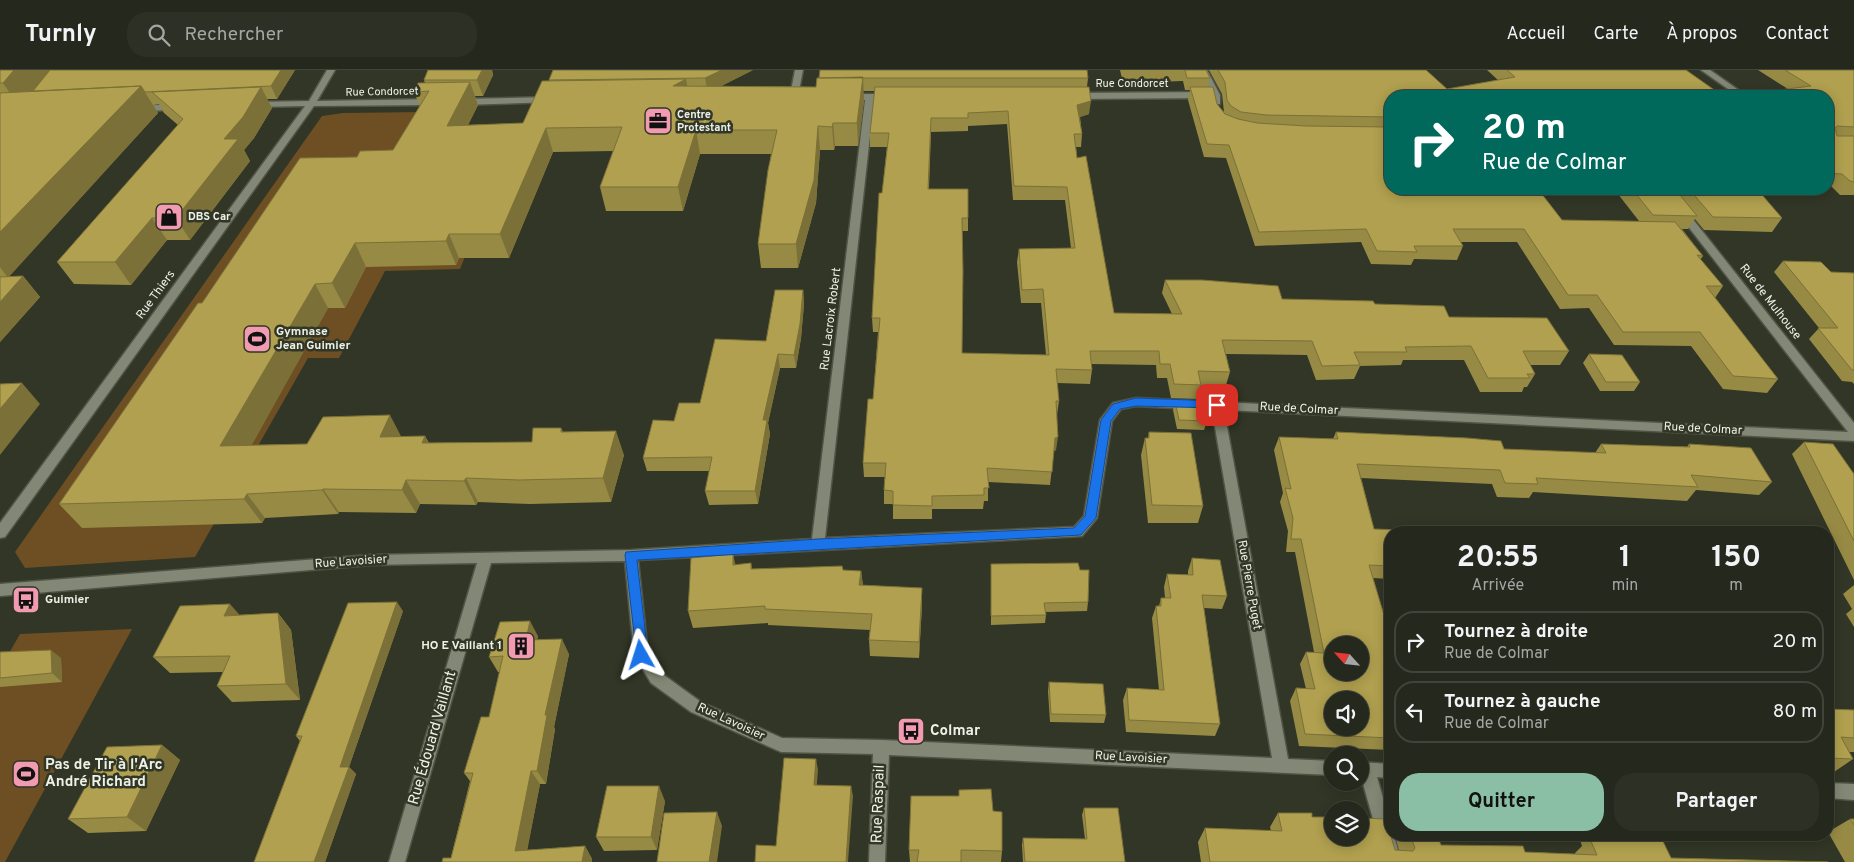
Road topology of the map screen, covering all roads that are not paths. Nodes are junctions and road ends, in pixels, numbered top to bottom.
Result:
1 (331, 70) edge
2 (799, 70) edge
3 (1203, 70) edge
4 (1705, 70) edge
5 (1734, 90) edge
6 (1216, 95) junction
7 (794, 96) edge
8 (1060, 96) edge
9 (842, 97) edge
10 (870, 97) junction
11 (898, 97) edge
12 (560, 100) edge
13 (239, 104) edge
14 (311, 104) junction
15 (191, 106) edge
16 (132, 110) edge
17 (1218, 113) edge
18 (1669, 195) edge
19 (1217, 405) junction
20 (1854, 432) edge
21 (1854, 437) edge
22 (0, 533) edge
23 (818, 544) junction
24 (631, 555) junction
25 (486, 557) junction
26 (0, 590) edge
27 (881, 747) junction
28 (1281, 766) junction
29 (1324, 768) edge
30 (1369, 770) edge
31 (1384, 771) edge
32 (1369, 788) edge
33 (1834, 791) edge
34 (1854, 792) edge
35 (1384, 834) edge
36 (1386, 841) edge
37 (397, 862) edge
38 (877, 862) edge
39 (1393, 862) edge

1 - 14 street, Rue Thiers
2 - 7 street
3 - 6 street
4 - 5 street
6 - 8 street, Rue Condorcet
6 - 17 street
9 - 10 street
10 - 11 street
10 - 23 street, Rue Lacroix Robert
12 - 14 street, Rue Condorcet
13 - 14 street, Rue Condorcet
14 - 22 street, Rue Thiers
15 - 16 street
18 - 20 street, Rue de Mulhouse
19 - 21 street, Rue de Colmar
19 - 23 street, Rue de Colmar
19 - 28 street, Rue Pierre Puget
23 - 24 street, Rue de Colmar
24 - 25 street, Rue Lavoisier
24 - 27 street, Rue Lavoisier
25 - 26 street, Rue Lavoisier
25 - 37 street, Rue Édouard Vaillant
27 - 28 street, Rue Lavoisier
27 - 38 street, Rue Raspail
28 - 29 street, Rue Lavoisier
30 - 31 street
32 - 35 street
33 - 34 street
36 - 39 street

